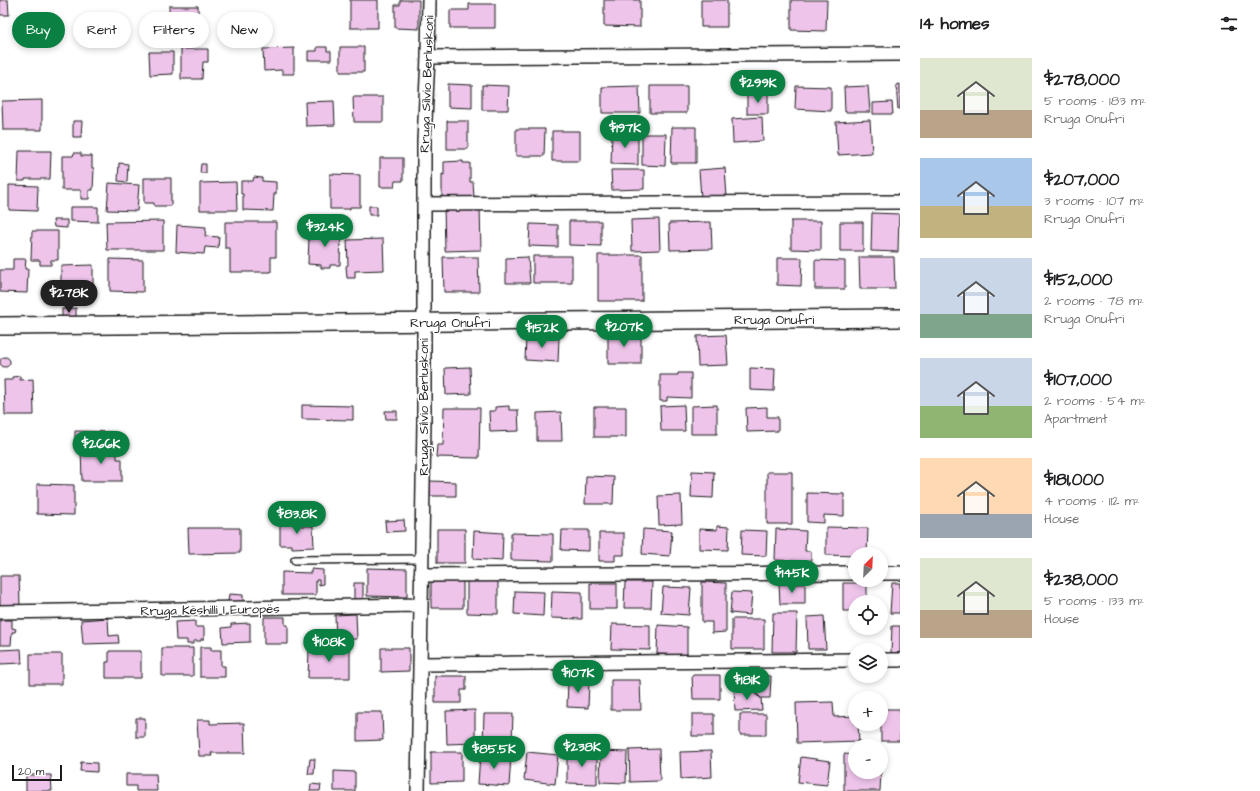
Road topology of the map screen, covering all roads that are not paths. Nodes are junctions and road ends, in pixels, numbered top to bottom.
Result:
1 (429, 0) edge
2 (900, 54) edge
3 (428, 57) junction
4 (900, 202) edge
5 (424, 204) junction
6 (900, 318) edge
7 (423, 322) junction
8 (0, 326) edge
9 (422, 559) junction
10 (295, 560) dead end
11 (900, 572) edge
12 (848, 573) edge
13 (888, 573) edge
14 (421, 574) junction
15 (421, 605) junction
16 (0, 612) edge
17 (848, 660) edge
18 (888, 660) edge
19 (900, 660) edge
20 (420, 664) junction
21 (418, 791) edge

1 - 3 street, Rruga Silvio Berluskoni
2 - 3 street
3 - 5 street, Rruga Silvio Berluskoni
4 - 5 street
5 - 7 street, Rruga Silvio Berluskoni
6 - 7 street, Rruga Onufri
7 - 8 street, Rruga Onufri
7 - 9 street, Rruga Silvio Berluskoni
9 - 10 lane
9 - 14 street, Rruga Silvio Berluskoni
11 - 13 street
12 - 14 street
14 - 15 street, Rruga Silvio Berluskoni
15 - 16 street, Rruga Këshilli I Europës
15 - 20 street, Rruga Silvio Berluskoni
17 - 20 street
18 - 19 street
20 - 21 street, Rruga Silvio Berluskoni

